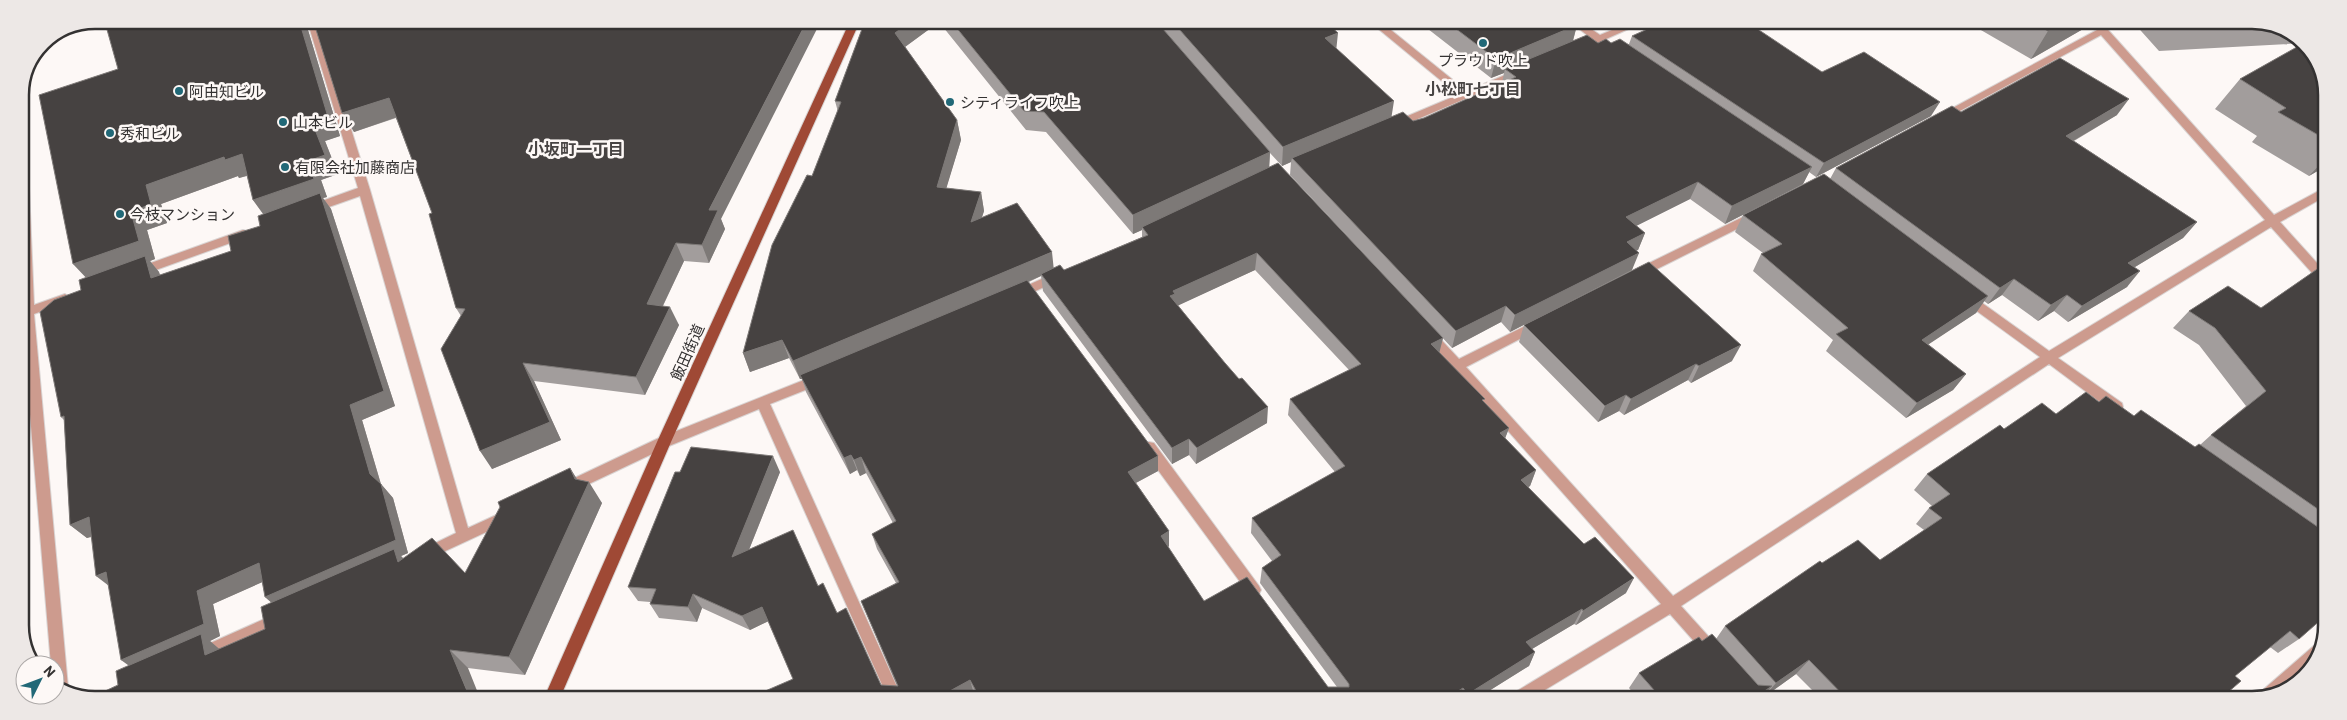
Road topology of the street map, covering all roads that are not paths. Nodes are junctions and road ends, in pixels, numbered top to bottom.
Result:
1 (315, 29) edge
2 (851, 29) edge
3 (1384, 29) edge
4 (1584, 29) edge
5 (1622, 29) edge
6 (2095, 29) edge
7 (2101, 29) edge
8 (1598, 39) junction
9 (1571, 50) edge
10 (1614, 50) edge
11 (1527, 69) edge
12 (1465, 95) junction
13 (1928, 124) edge
14 (1385, 129) edge
15 (364, 190) junction
16 (2318, 195) edge
17 (1763, 210) edge
18 (298, 214) edge
19 (2272, 221) junction
20 (252, 231) edge
21 (1067, 272) edge
22 (2318, 272) edge
23 (130, 275) edge
24 (1632, 277) edge
25 (1959, 292) edge
26 (74, 295) edge
27 (1005, 300) edge
28 (29, 311) edge
29 (1545, 321) edge
30 (1418, 322) edge
31 (2047, 357) junction
32 (29, 365) edge
33 (1458, 365) junction
34 (826, 376) edge
35 (763, 403) junction
36 (2126, 413) edge
37 (1141, 437) edge
38 (664, 442) junction
39 (559, 492) edge
40 (516, 512) edge
41 (464, 537) junction
42 (410, 561) edge
43 (1262, 601) edge
44 (1670, 605) junction
45 (293, 613) edge
46 (57, 655) edge
47 (2308, 660) edge
48 (185, 661) edge
49 (1723, 663) edge
50 (2280, 685) edge
51 (555, 691) edge
52 (892, 691) edge
53 (1530, 691) edge

1 - 15 street
2 - 38 main road, 飯田街道
3 - 12 street
4 - 8 street
5 - 8 street
6 - 13 street
7 - 19 street
8 - 9 street
8 - 10 street
11 - 12 street
12 - 14 street
15 - 18 street
15 - 41 street
16 - 19 street
17 - 24 street
19 - 22 street
19 - 31 street
20 - 23 street
21 - 27 street
25 - 31 street
26 - 28 street
29 - 33 street
30 - 33 street
31 - 36 street
31 - 44 street
32 - 46 street
33 - 44 street
34 - 35 street
35 - 38 street
35 - 52 street
37 - 43 street
38 - 39 street
38 - 51 main road, 飯田街道
40 - 41 street
41 - 42 street
44 - 49 street
44 - 53 street
45 - 48 street
47 - 50 street

